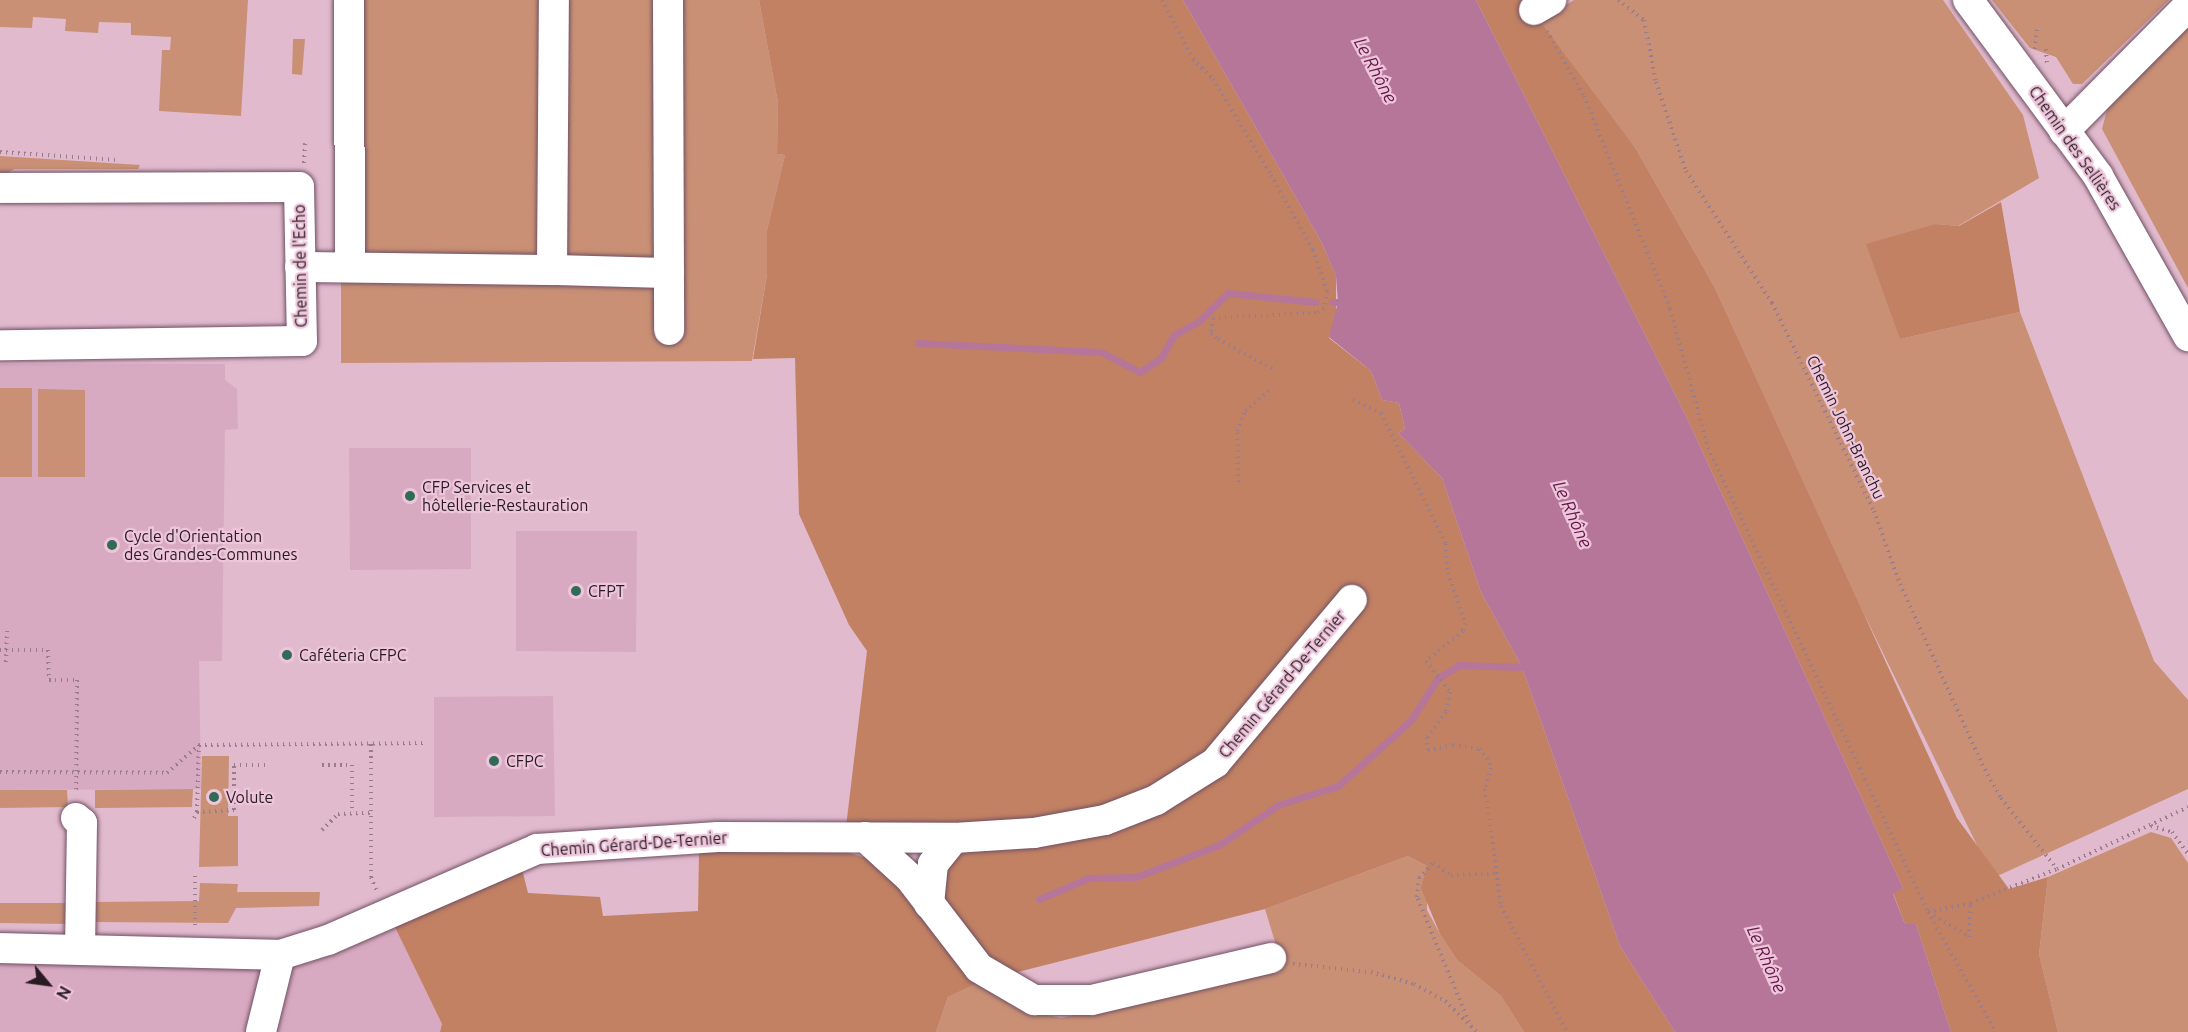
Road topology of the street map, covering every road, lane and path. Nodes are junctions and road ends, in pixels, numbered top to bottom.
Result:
1 (349, 0) edge
2 (554, 0) edge
3 (668, 0) edge
4 (1162, 0) edge
5 (1618, 0) edge
6 (1968, 0) edge
7 (1542, 5) edge
8 (2188, 6) edge
9 (2064, 131) junction
10 (305, 143) dead end
11 (304, 171) dead end
12 (0, 188) edge
13 (300, 267) junction
14 (350, 267) junction
15 (552, 270) junction
16 (669, 273) junction
17 (669, 330) dead end
18 (2188, 336) edge
19 (0, 345) edge
20 (1276, 371) dead end
21 (1270, 390) dead end
22 (1353, 400) dead end
23 (1238, 482) dead end
24 (1352, 600) dead end
25 (7, 631) dead end
26 (0, 650) edge
27 (6, 662) dead end
28 (426, 743) dead end
29 (371, 744) junction
30 (199, 745) junction
31 (265, 765) dead end
32 (322, 765) dead end
33 (0, 772) edge
34 (77, 772) junction
35 (76, 804) joint
36 (2188, 807) edge
37 (196, 812) junction
38 (352, 813) junction
39 (371, 813) junction
40 (194, 818) dead end
41 (2151, 826) junction
42 (322, 830) dead end
43 (851, 837) junction
44 (954, 838) junction
45 (2188, 854) edge
46 (2057, 869) junction
47 (1497, 873) junction
48 (195, 876) dead end
49 (380, 898) dead end
50 (1971, 903) junction
51 (928, 904) junction
52 (1928, 912) junction
53 (195, 928) dead end
54 (0, 948) edge
55 (80, 950) junction
56 (280, 955) junction
57 (1271, 958) joint
58 (1469, 1022) junction
59 (261, 1032) edge
60 (1477, 1032) edge
61 (1567, 1032) edge
62 (1996, 1032) edge

1 - 14 street
2 - 15 street
3 - 16 street
4 - 20 path
5 - 46 path, Chemin John-Branchu
6 - 9 street, Chemin des Sellières
7 - 52 path
8 - 9 street
9 - 18 street, Chemin des Sellières
10 - 11 path
12 - 13 street, Chemin de l'Echo
13 - 14 street
13 - 19 street, Chemin de l'Echo
14 - 15 street
15 - 16 street
16 - 17 street
21 - 23 path
22 - 47 path
24 - 44 street, Chemin Gérard-De-Ternier
25 - 27 path, bridge
26 - 34 path
28 - 29 path
29 - 30 path
29 - 39 path
30 - 34 path
30 - 37 path
31 - 37 path
32 - 38 path
33 - 34 path
34 - 35 path
35 - 55 street
36 - 41 path
37 - 40 path
38 - 39 path
38 - 42 path
39 - 49 path
41 - 45 path
41 - 46 path
43 - 44 street, Chemin Gérard-De-Ternier
43 - 51 street
43 - 56 street, Chemin Gérard-De-Ternier
44 - 51 street
46 - 50 path
47 - 58 path
47 - 61 path
48 - 53 path
50 - 52 path
50 - 52 path
51 - 57 street
52 - 62 path
54 - 55 street, Chemin Gérard-De-Ternier
55 - 56 street, Chemin Gérard-De-Ternier
56 - 59 street
57 - 58 path
58 - 60 path

